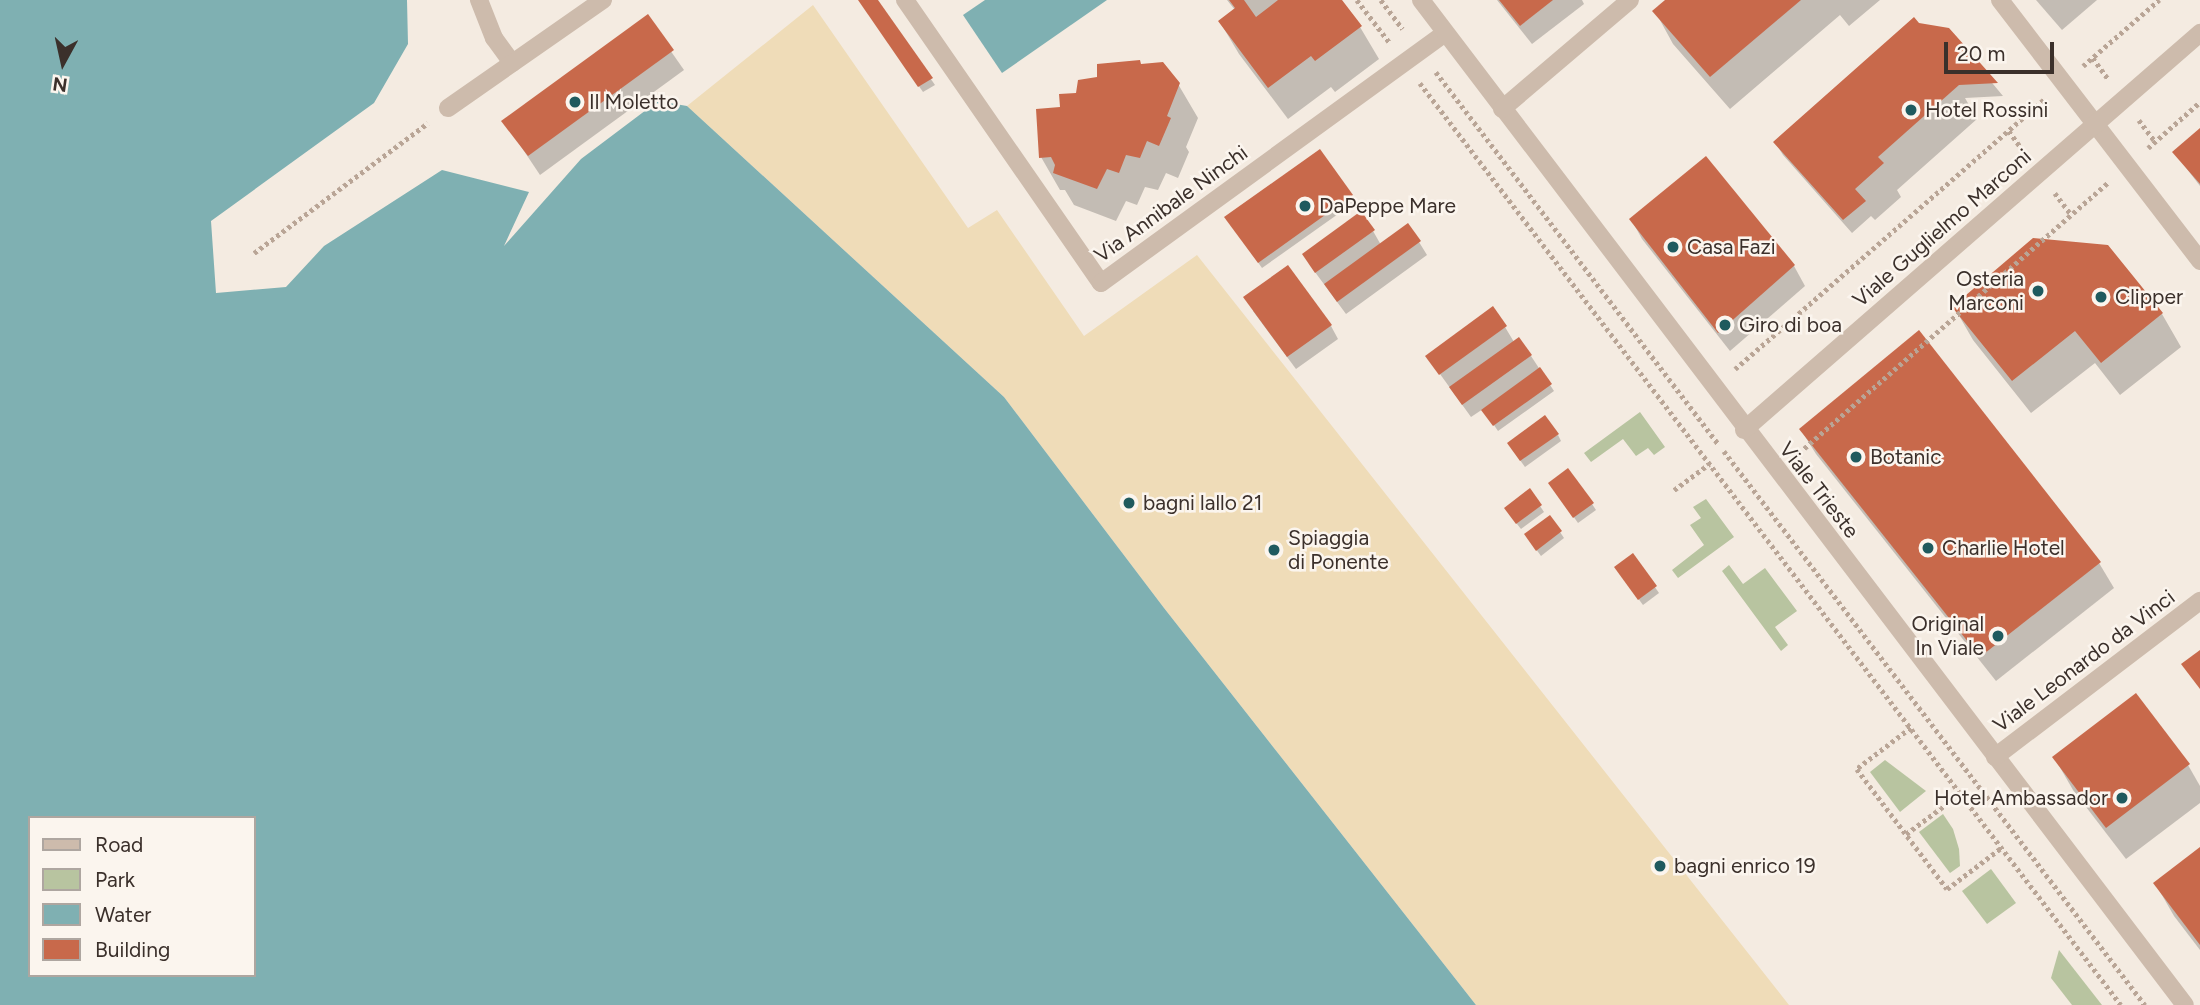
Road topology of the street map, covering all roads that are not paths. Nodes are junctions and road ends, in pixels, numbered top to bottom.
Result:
1 (478, 0) edge
2 (603, 0) edge
3 (905, 0) edge
4 (1421, 0) edge
5 (1630, 0) edge
6 (2000, 0) edge
7 (1445, 33) junction
8 (2200, 33) edge
9 (512, 64) junction
10 (448, 108) road end
11 (1502, 109) junction
12 (2096, 124) junction
13 (2200, 261) edge
14 (1744, 429) junction
15 (2200, 601) edge
16 (1995, 757) junction
17 (2185, 1005) edge

1 - 9 street
2 - 9 street
3 - 7 street, Via Annibale Ninchi
4 - 7 street, Viale Trieste
5 - 11 street
6 - 12 street
7 - 11 street, Viale Trieste
8 - 12 street, Viale Guglielmo Marconi
9 - 10 street
11 - 14 street, Viale Trieste
12 - 13 street
12 - 14 street, Viale Guglielmo Marconi
14 - 16 street, Viale Trieste
15 - 16 street, Viale Leonardo da Vinci
16 - 17 street, Viale Trieste

